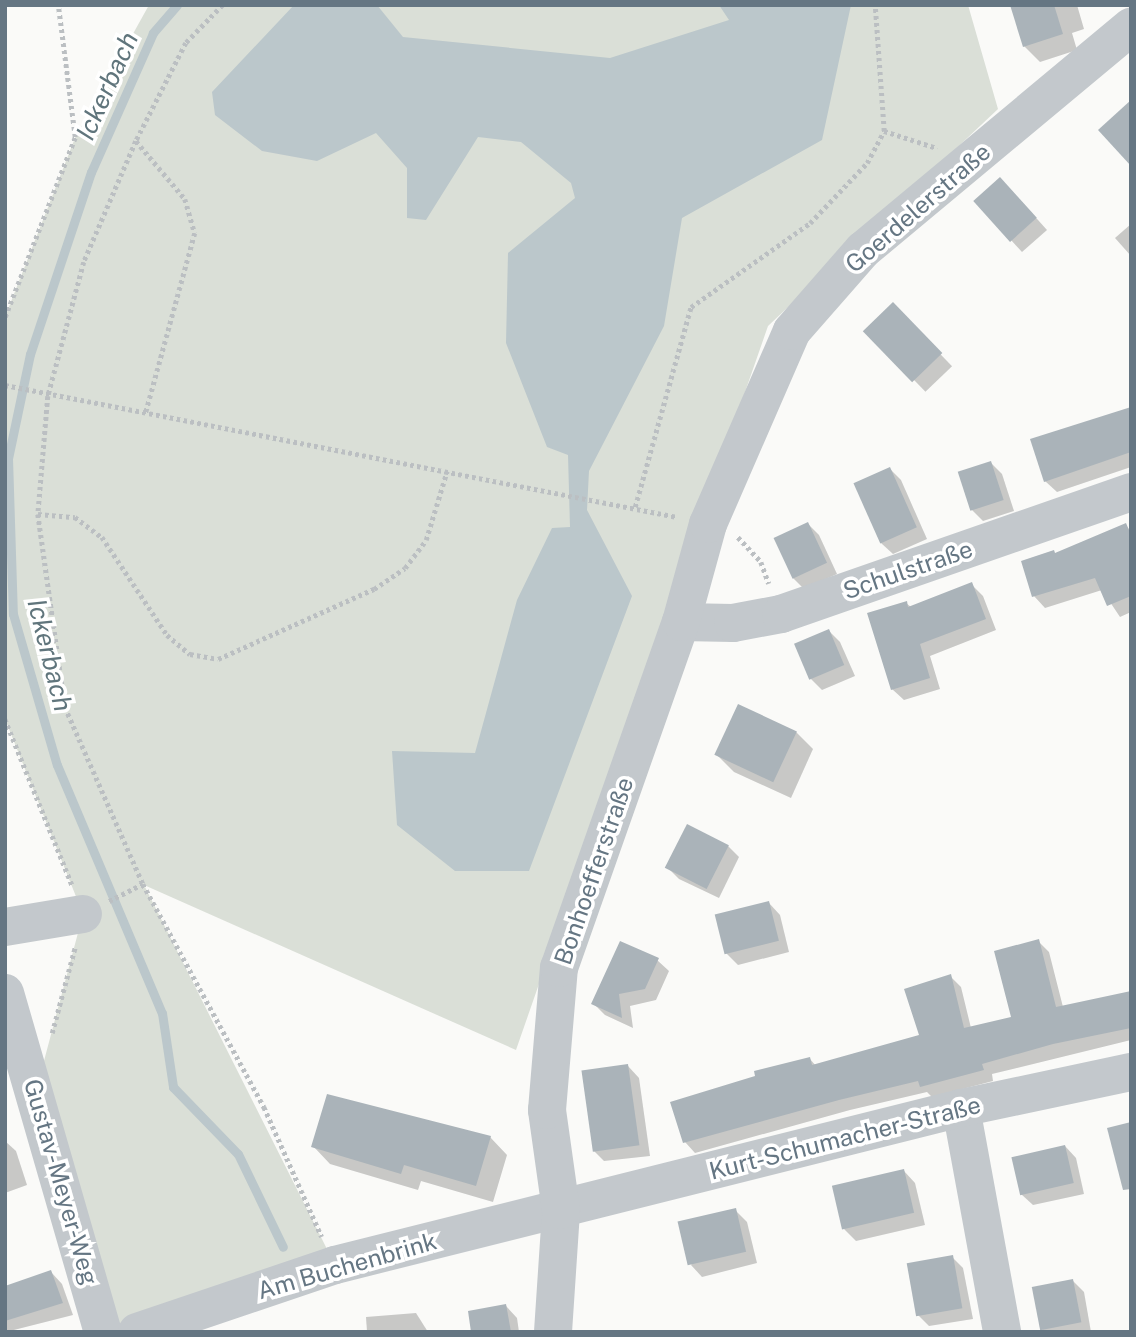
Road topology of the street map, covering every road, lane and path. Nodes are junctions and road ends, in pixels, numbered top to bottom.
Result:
1 (58, 5) edge
2 (223, 5) edge
3 (875, 5) edge
4 (1131, 27) edge
5 (884, 131) junction
6 (136, 141) junction
7 (972, 160) junction
8 (5, 317) edge
9 (5, 385) edge
10 (48, 396) junction
11 (146, 412) junction
12 (447, 471) junction
13 (1131, 492) edge
14 (635, 507) junction
15 (38, 514) junction
16 (708, 524) junction
17 (781, 614) junction
18 (681, 622) junction
19 (83, 914) dead end
20 (5, 927) edge
21 (5, 993) edge
22 (1131, 1072) edge
23 (961, 1108) junction
24 (561, 1210) junction
25 (335, 1265) junction
26 (103, 1332) edge
27 (137, 1332) edge
28 (552, 1332) edge
29 (1002, 1332) edge

1 - 8 path
2 - 6 path
3 - 5 path
4 - 7 street, Goerdelerstraße
5 - 7 path
5 - 14 path
6 - 10 path
6 - 11 path
7 - 16 street, Goerdelerstraße
9 - 10 path
10 - 11 path
10 - 15 path
11 - 12 path
12 - 14 path
12 - 15 path
13 - 17 street, Schulstraße
14 - 16 path
15 - 25 path
16 - 17 path
16 - 18 street, Goerdelerstraße
17 - 18 street, Schulstraße
18 - 24 street, Bonhoefferstraße
19 - 20 street
21 - 26 street, Gustav-Meyer-Weg
22 - 23 street, Kurt-Schumacher-Straße
23 - 24 street, Kurt-Schumacher-Straße
23 - 29 street
24 - 25 street, Am Buchenbrink
24 - 28 street, Bonhoefferstraße
25 - 27 street, Am Buchenbrink

